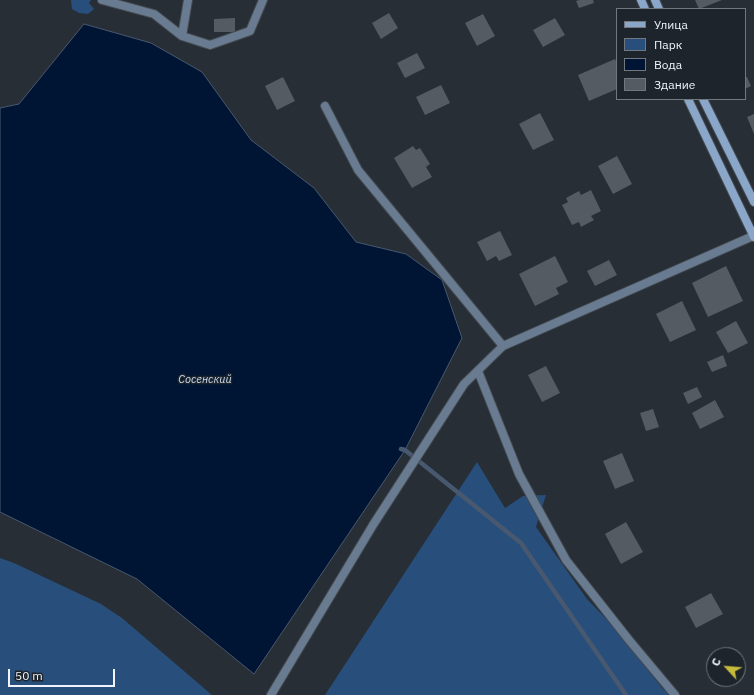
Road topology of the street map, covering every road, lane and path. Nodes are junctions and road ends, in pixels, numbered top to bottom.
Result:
1 (102, 0) edge
2 (188, 0) edge
3 (262, 0) edge
4 (182, 36) junction
5 (688, 100) edge
6 (704, 100) edge
7 (325, 106) dead end
8 (754, 202) edge
9 (754, 236) edge
10 (503, 346) junction
11 (478, 371) junction
12 (271, 695) edge
13 (675, 695) edge

1 - 4 street
2 - 4 street
3 - 4 street
5 - 9 main road
6 - 8 main road
7 - 10 street
9 - 10 street
10 - 11 street
11 - 12 street
11 - 13 street

